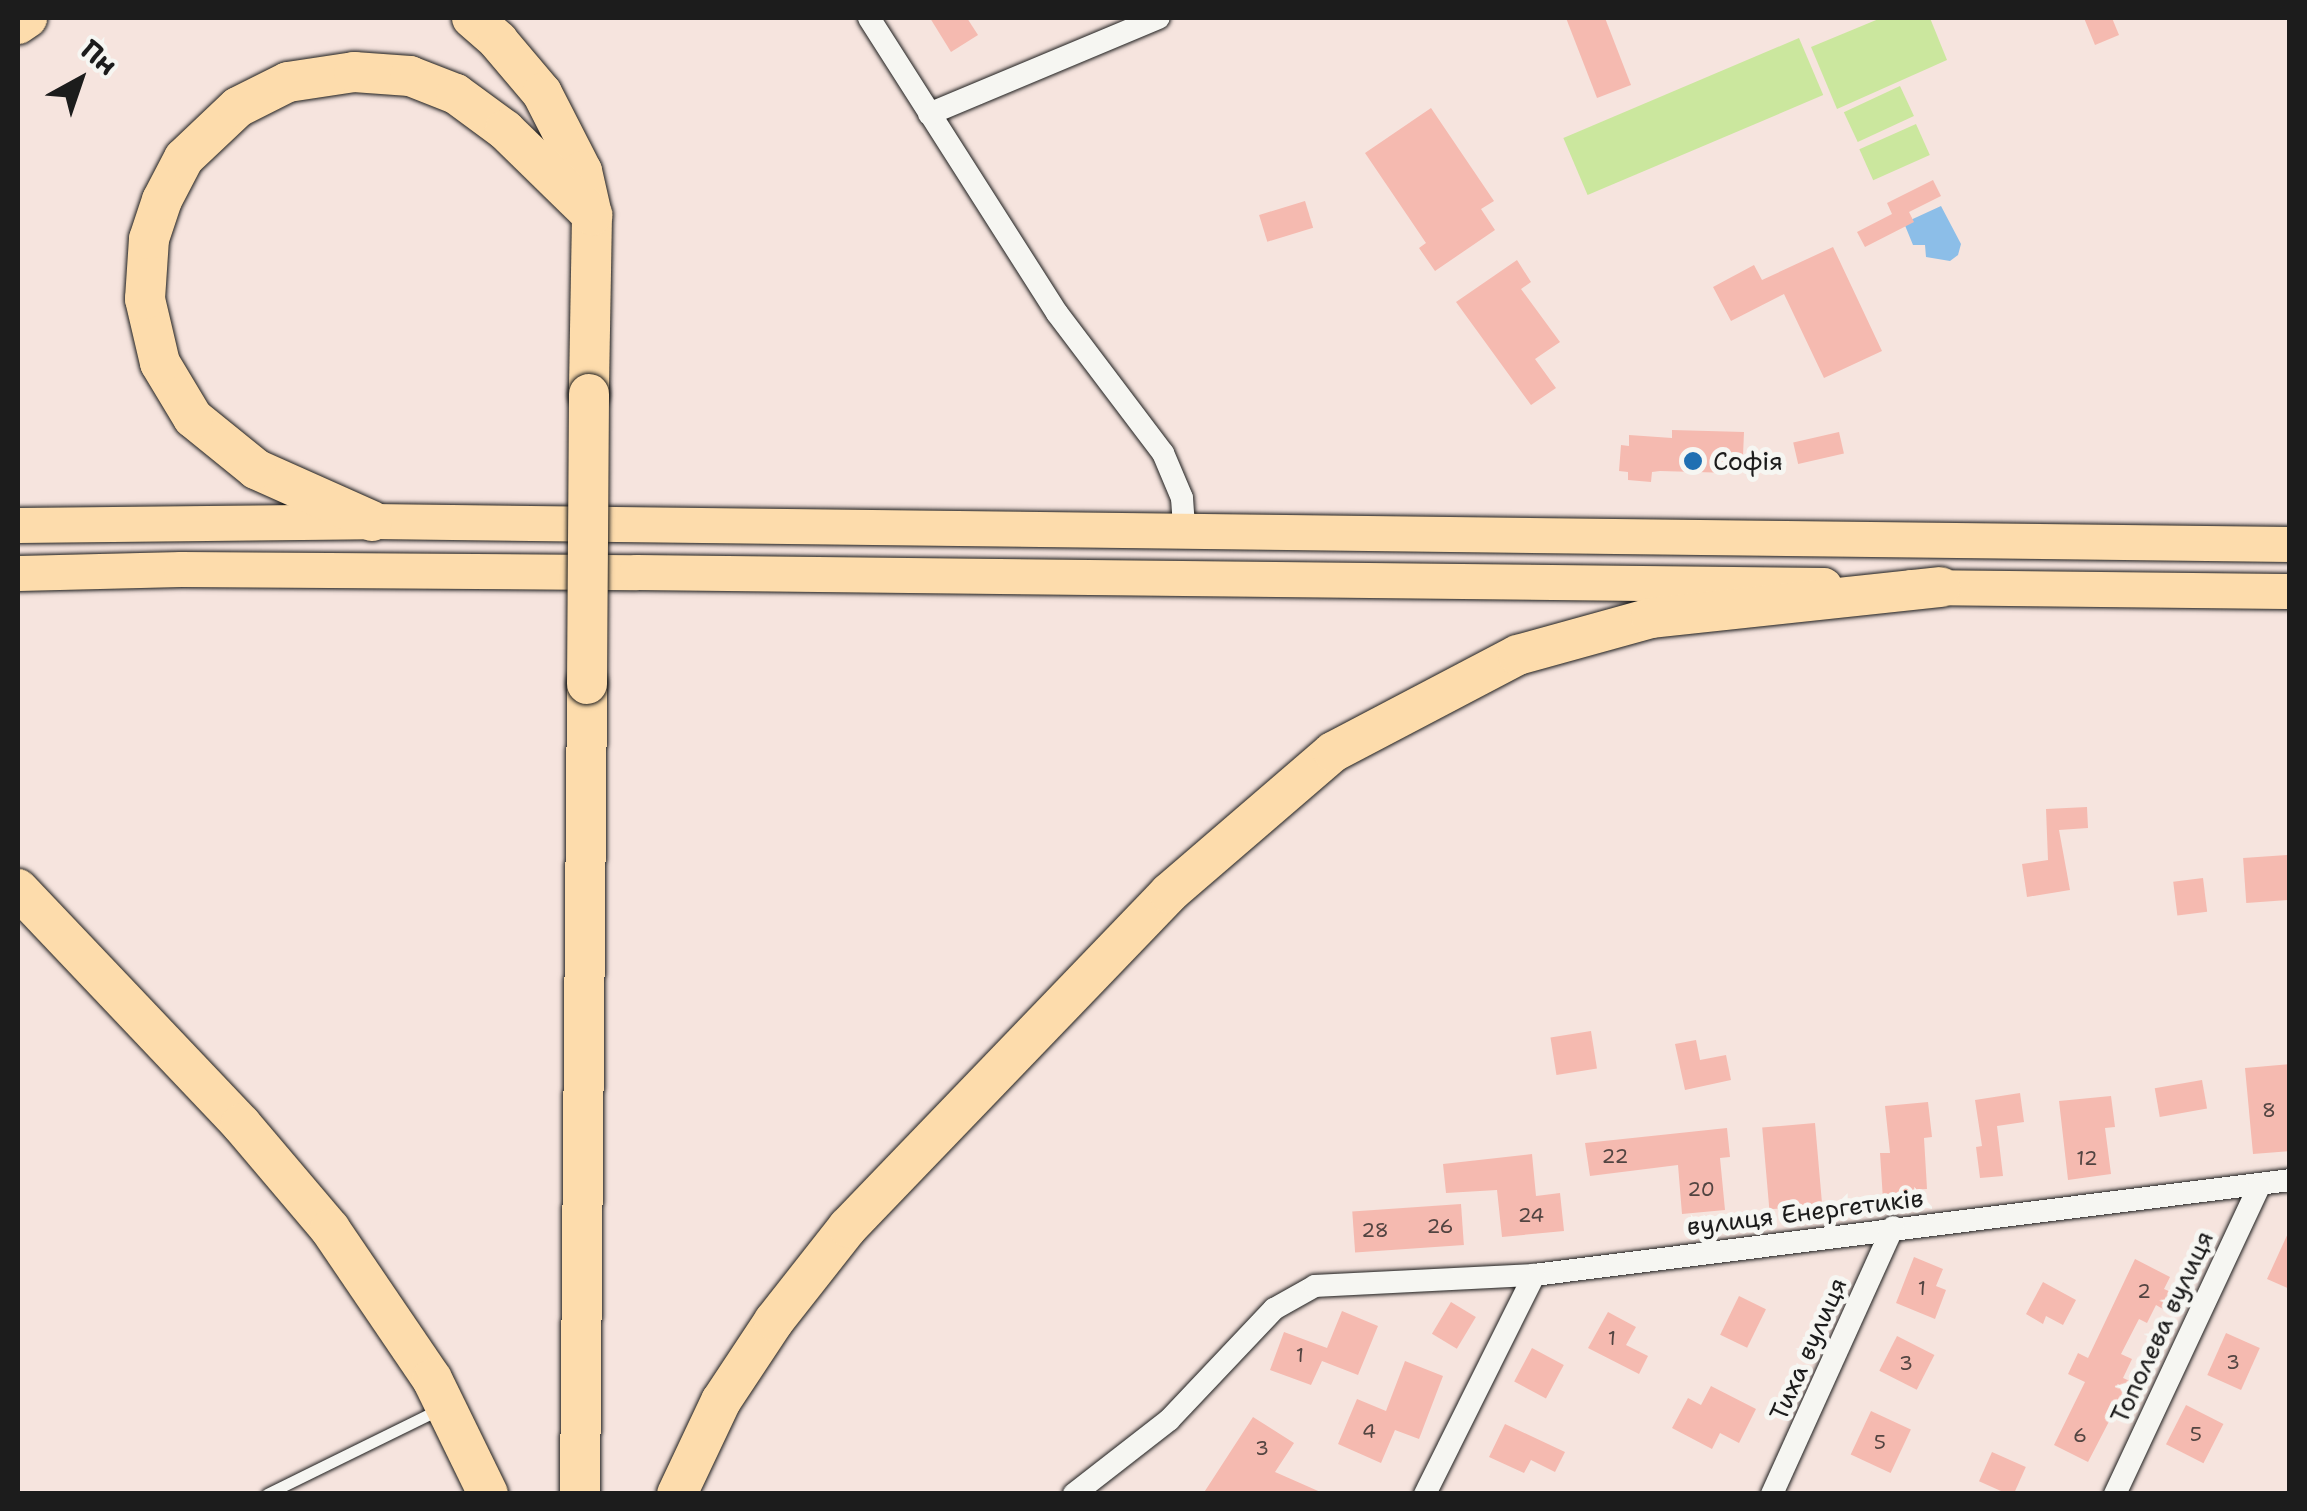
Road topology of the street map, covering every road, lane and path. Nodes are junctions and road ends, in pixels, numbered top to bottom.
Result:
1 (27, 18) edge
2 (472, 18) edge
3 (869, 18) edge
4 (1159, 18) edge
5 (18, 24) edge
6 (930, 114) junction
7 (592, 215) junction
8 (372, 521) junction
9 (18, 526) edge
10 (1184, 530) junction
11 (2290, 544) edge
12 (18, 573) edge
13 (1940, 587) junction
14 (2290, 591) edge
15 (18, 889) edge
16 (2290, 1180) edge
17 (2260, 1185) junction
18 (1893, 1227) junction
19 (1534, 1275) junction
20 (446, 1406) junction
21 (267, 1494) edge
22 (488, 1494) edge
23 (580, 1494) edge
24 (676, 1494) edge
25 (1074, 1494) edge
26 (1425, 1494) edge
27 (1772, 1494) edge
28 (2115, 1494) edge

1 - 5 highway
2 - 7 highway
3 - 6 street
4 - 6 street
6 - 10 street
7 - 8 highway
7 - 23 highway, bridge
8 - 9 main road
8 - 10 main road
10 - 11 main road
12 - 13 main road
13 - 14 main road
13 - 24 highway
15 - 20 highway
16 - 17 street, вулиця Енергетиків
17 - 18 street, вулиця Енергетиків
17 - 28 street, Тополева вулиця
18 - 19 street, вулиця Енергетиків
18 - 27 street, Тиха вулиця
19 - 25 street, вулиця Енергетиків
19 - 26 street
20 - 21 lane
20 - 22 highway

